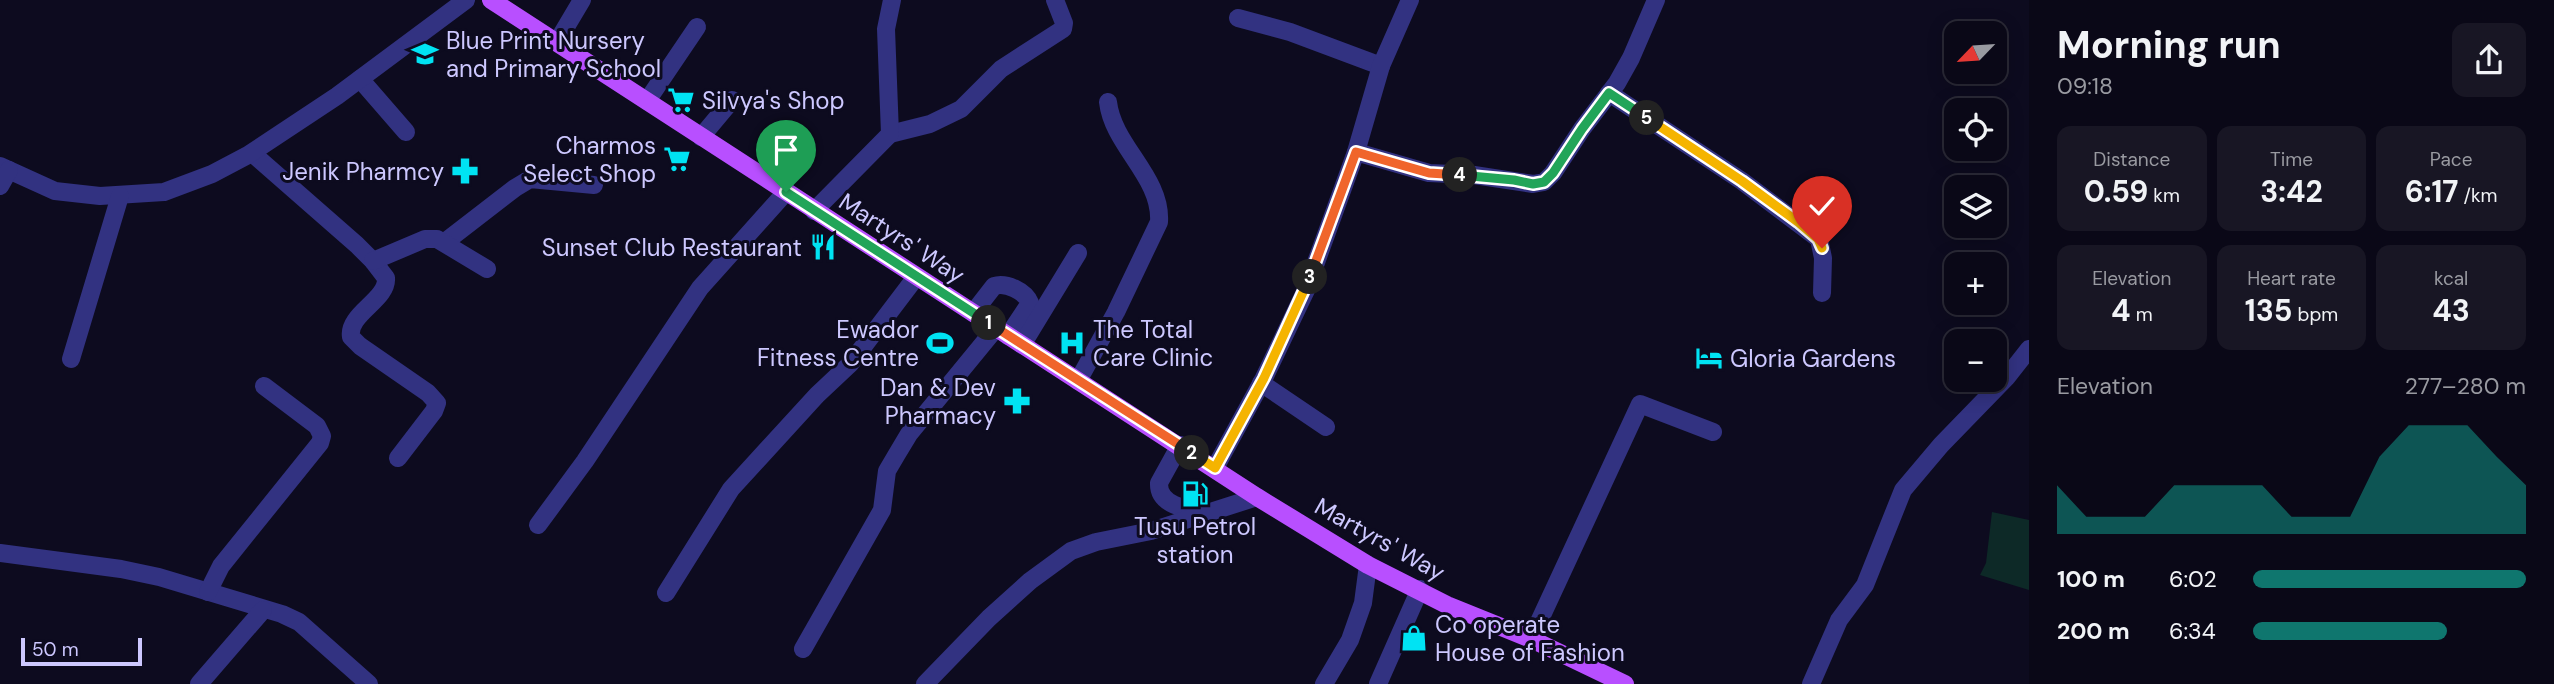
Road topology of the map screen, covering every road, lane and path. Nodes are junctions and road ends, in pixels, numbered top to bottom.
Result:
1 (466, 0) edge
2 (491, 0) edge
3 (582, 0) edge
4 (892, 0) edge
5 (1055, 0) edge
6 (1410, 0) edge
7 (1657, 0) edge
8 (1238, 18) dead end
9 (696, 27) dead end
10 (557, 42) junction
11 (1381, 66) junction
12 (360, 79) junction
13 (1609, 93) junction
14 (732, 100) dead end
15 (647, 101) junction
16 (1108, 102) dead end
17 (406, 132) dead end
18 (890, 134) junction
19 (701, 137) junction
20 (1356, 152) junction
21 (252, 153) junction
22 (4, 168) edge
23 (594, 185) dead end
24 (0, 186) edge
25 (786, 192) junction
26 (121, 196) junction
27 (814, 211) junction
28 (445, 242) junction
29 (1078, 253) dead end
30 (373, 261) junction
31 (487, 269) dead end
32 (916, 277) junction
33 (1822, 293) dead end
34 (973, 313) junction
35 (1009, 336) junction
36 (2029, 349) edge
37 (71, 359) dead end
38 (1078, 381) junction
39 (1261, 383) junction
40 (264, 386) dead end
41 (1326, 427) dead end
42 (1713, 432) dead end
43 (1180, 445) junction
44 (398, 458) dead end
45 (1215, 468) junction
46 (1257, 497) junction
47 (1212, 510) junction
48 (538, 525) dead end
49 (0, 553) edge
50 (1368, 565) junction
51 (1420, 589) junction
52 (208, 592) junction
53 (666, 593) dead end
54 (263, 610) junction
55 (1531, 639) junction
56 (803, 649) dead end
57 (200, 684) edge
58 (369, 684) edge
59 (925, 684) edge
60 (1324, 684) edge
61 (1378, 684) edge
62 (1625, 684) edge
63 (1811, 684) edge

1 - 12 street
2 - 10 main road, Martyrs' Way
3 - 10 street
4 - 18 street
5 - 18 street
6 - 11 street
7 - 13 street
8 - 11 street
9 - 15 street
10 - 15 main road, Martyrs' Way
11 - 20 street
12 - 17 street
12 - 21 street
13 - 20 street
13 - 33 street
14 - 19 street
15 - 19 main road, Martyrs' Way
16 - 38 street
18 - 27 street
19 - 25 main road, Martyrs' Way
20 - 39 street
21 - 26 street
21 - 30 street
22 - 24 street
22 - 26 street
23 - 28 street
25 - 27 main road, Martyrs' Way
25 - 48 street
26 - 37 street
27 - 32 main road, Martyrs' Way
28 - 30 street
28 - 31 street
29 - 35 street
30 - 44 street
32 - 34 main road, Martyrs' Way
32 - 53 street
34 - 35 main road, Martyrs' Way
34 - 35 street
35 - 38 main road, Martyrs' Way
35 - 56 street
36 - 63 street
38 - 43 main road, Martyrs' Way
39 - 41 street
39 - 45 street
40 - 52 street
42 - 55 street
43 - 45 main road, Martyrs' Way
43 - 47 street
45 - 46 main road, Martyrs' Way
46 - 47 street
46 - 50 main road, Martyrs' Way
47 - 59 street
49 - 52 street
50 - 51 main road, Martyrs' Way
50 - 60 street
51 - 55 main road, Martyrs' Way
51 - 61 street
52 - 54 street
54 - 57 street
54 - 58 street
55 - 62 main road, Martyrs' Way

